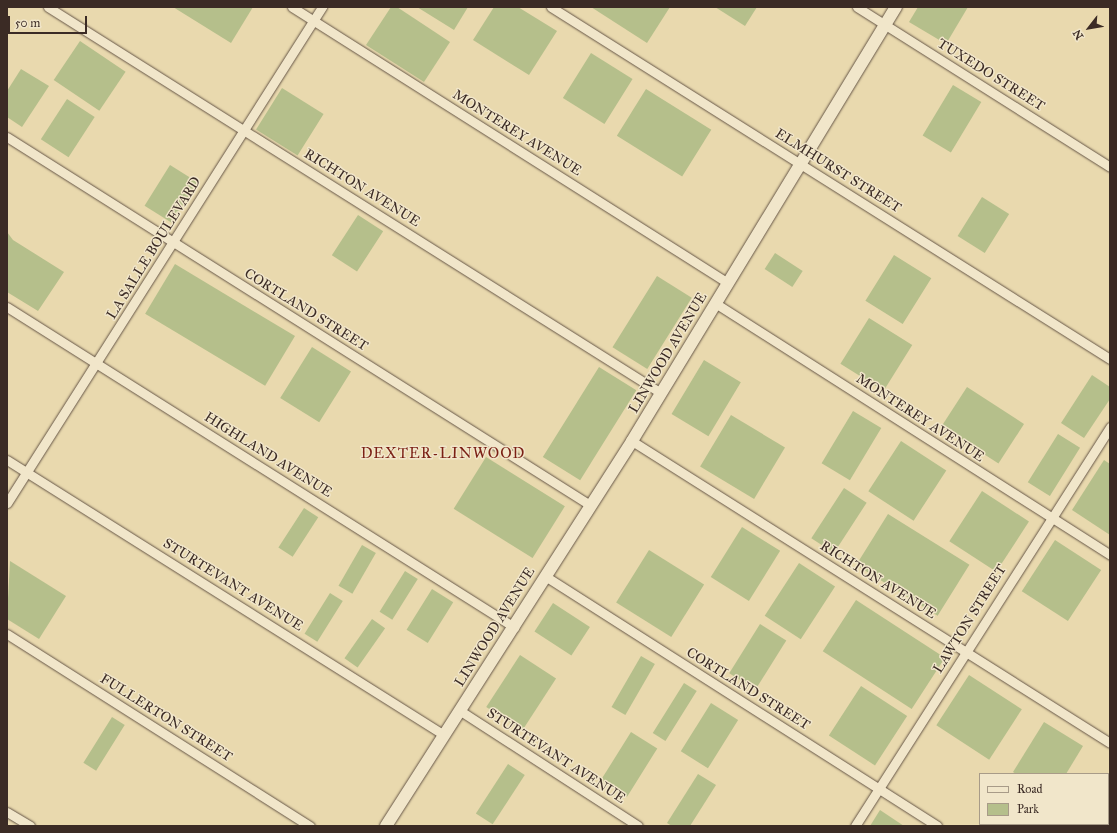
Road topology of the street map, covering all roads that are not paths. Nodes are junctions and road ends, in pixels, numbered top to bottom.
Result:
1 (48, 7) edge
2 (292, 7) edge
3 (322, 7) edge
4 (551, 7) edge
5 (857, 7) edge
6 (896, 7) edge
7 (313, 21) junction
8 (885, 24) junction
9 (245, 131) junction
10 (7, 137) edge
11 (801, 163) junction
12 (1110, 167) edge
13 (175, 244) junction
14 (728, 283) junction
15 (715, 303) junction
16 (7, 307) edge
17 (1110, 359) edge
18 (96, 363) junction
19 (661, 393) junction
20 (1110, 427) edge
21 (632, 441) junction
22 (7, 460) edge
23 (26, 472) junction
24 (7, 503) edge
25 (590, 505) junction
26 (1051, 518) junction
27 (1110, 556) edge
28 (545, 576) junction
29 (514, 627) junction
30 (7, 634) edge
31 (966, 652) junction
32 (459, 710) junction
33 (444, 735) junction
34 (1110, 743) edge
35 (878, 788) junction
36 (7, 812) edge
37 (30, 826) edge
38 (310, 826) edge
39 (386, 826) edge
40 (638, 826) edge
41 (855, 826) edge
42 (937, 826) edge

1 - 9 street, RICHTON AVENUE
2 - 7 street, MONTEREY AVENUE
3 - 7 street, LA SALLE BOULEVARD
4 - 11 street, ELMHURST STREET
5 - 8 street, TUXEDO STREET
6 - 8 street, LINWOOD AVENUE
7 - 9 street, LA SALLE BOULEVARD
7 - 14 street, MONTEREY AVENUE
8 - 11 street, LINWOOD AVENUE
8 - 12 street, TUXEDO STREET
9 - 13 street, LA SALLE BOULEVARD
9 - 19 street, RICHTON AVENUE
10 - 13 street, CORTLAND STREET
11 - 14 street, LINWOOD AVENUE
11 - 17 street, ELMHURST STREET
13 - 18 street, LA SALLE BOULEVARD
13 - 25 street, CORTLAND STREET
14 - 15 street, LINWOOD AVENUE
15 - 19 street, LINWOOD AVENUE
15 - 26 street, MONTEREY AVENUE
16 - 18 street, HIGHLAND AVENUE
18 - 23 street, LA SALLE BOULEVARD
18 - 29 street, HIGHLAND AVENUE
19 - 21 street, LINWOOD AVENUE
20 - 26 street, LAWTON STREET
21 - 25 street, LINWOOD AVENUE
21 - 31 street, RICHTON AVENUE
22 - 23 street, STURTEVANT AVENUE
23 - 24 street, LA SALLE BOULEVARD
23 - 33 street, STURTEVANT AVENUE
25 - 28 street, LINWOOD AVENUE
26 - 27 street, MONTEREY AVENUE
26 - 31 street, LAWTON STREET
28 - 29 street, LINWOOD AVENUE
28 - 35 street, CORTLAND STREET
29 - 32 street, LINWOOD AVENUE
30 - 38 street, FULLERTON STREET
31 - 34 street, RICHTON AVENUE
31 - 35 street, LAWTON STREET
32 - 33 street, LINWOOD AVENUE
32 - 40 street, STURTEVANT AVENUE
33 - 39 street
35 - 41 street, LAWTON STREET
35 - 42 street, CORTLAND STREET
36 - 37 street

